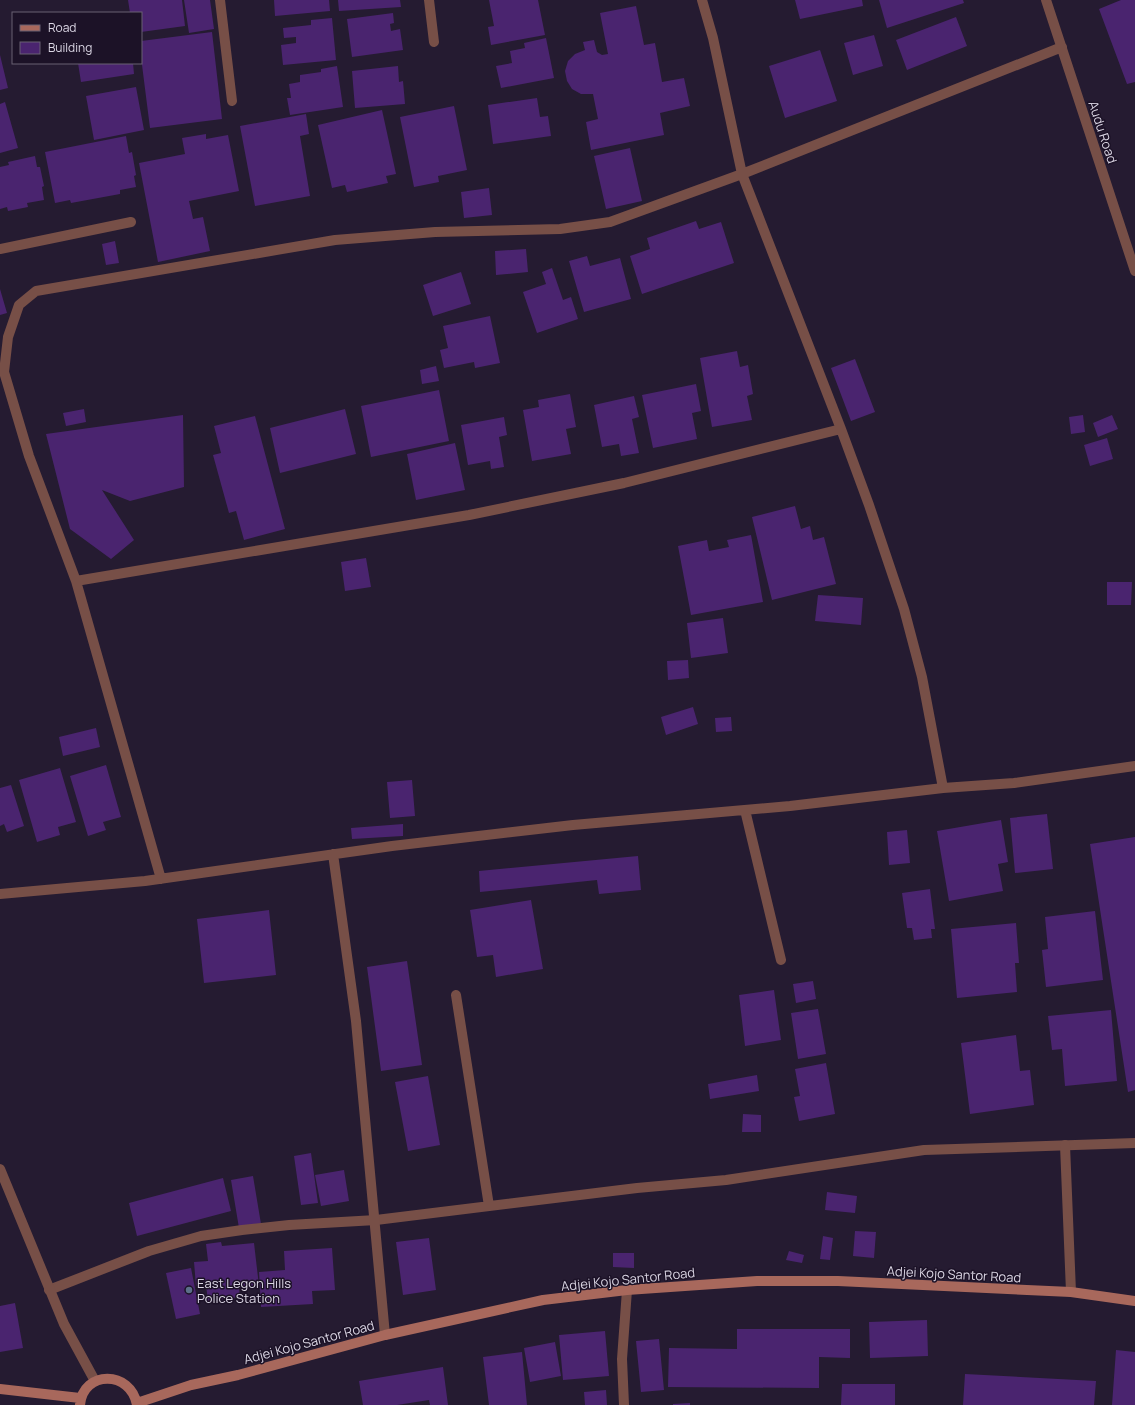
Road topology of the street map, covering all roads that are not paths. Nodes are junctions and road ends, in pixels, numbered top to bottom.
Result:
1 (220, 0) edge
2 (429, 0) edge
3 (702, 0) edge
4 (1046, 0) edge
5 (434, 42) dead end
6 (1062, 47) junction
7 (232, 101) dead end
8 (742, 174) junction
9 (131, 222) dead end
10 (0, 249) edge
11 (1135, 271) edge
12 (841, 429) junction
13 (76, 581) junction
14 (1135, 766) edge
15 (943, 788) junction
16 (745, 810) junction
17 (333, 854) junction
18 (162, 879) junction
19 (0, 894) edge
20 (781, 960) dead end
21 (456, 995) dead end
22 (1135, 1143) edge
23 (1065, 1145) junction
24 (0, 1169) edge
25 (488, 1206) junction
26 (376, 1220) junction
27 (49, 1290) junction
28 (627, 1290) junction
29 (1071, 1292) junction
30 (1135, 1301) edge
31 (385, 1335) junction
32 (95, 1381) junction
33 (0, 1389) edge
34 (80, 1402) edge
35 (137, 1404) edge
36 (624, 1405) edge

1 - 7 street
2 - 5 street
3 - 8 street
4 - 6 street, Audu Road
6 - 8 street
6 - 11 street, Audu Road
8 - 12 street
8 - 13 street
9 - 10 street
12 - 13 street
12 - 15 street
13 - 18 street
14 - 15 street
15 - 16 street
16 - 17 street
16 - 20 street
17 - 18 street
17 - 26 street
18 - 19 street
21 - 25 street
22 - 23 street
23 - 25 street
23 - 29 street
24 - 27 street
25 - 26 street
26 - 27 street
26 - 31 street
27 - 32 street
28 - 29 street, Adjei Kojo Santor Road
28 - 31 street, Adjei Kojo Santor Road
28 - 36 street
29 - 30 street, Adjei Kojo Santor Road
31 - 35 street, Adjei Kojo Santor Road
32 - 34 street
32 - 35 street
33 - 34 street

